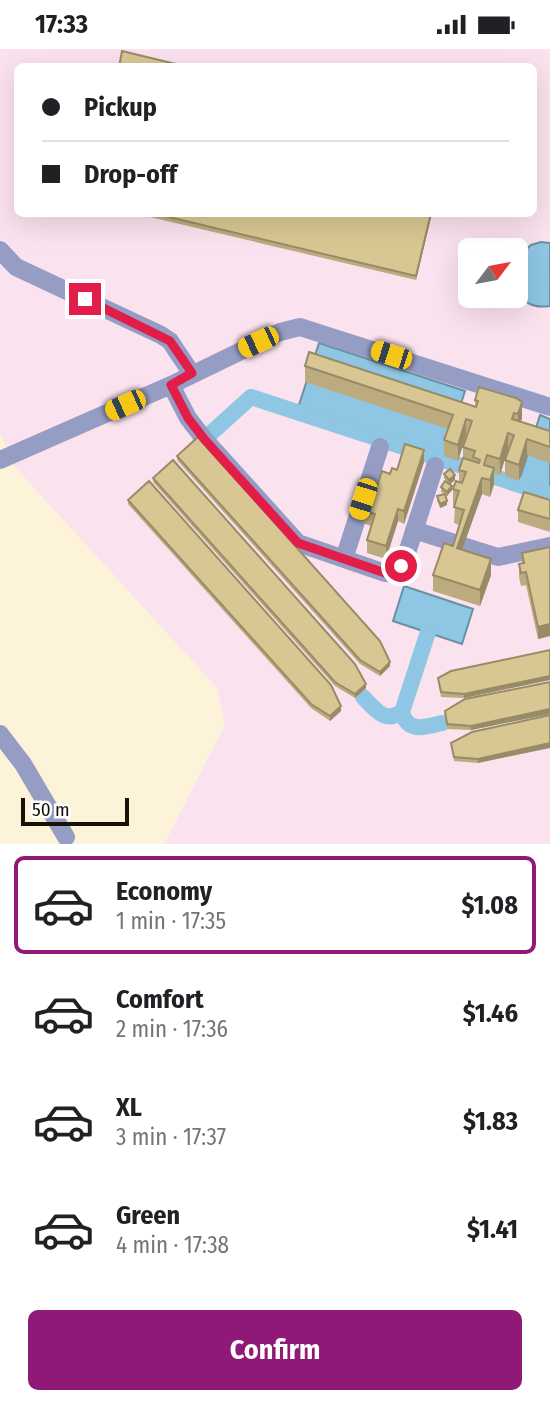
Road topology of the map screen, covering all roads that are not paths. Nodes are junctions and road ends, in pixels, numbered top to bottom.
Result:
1 (0, 250) edge
2 (192, 373) junction
3 (171, 385) junction
4 (550, 407) edge
5 (380, 447) dead end
6 (5, 457) edge
7 (435, 466) dead end
8 (414, 530) junction
9 (550, 546) edge
10 (344, 559) junction
11 (0, 734) edge
12 (66, 837) dead end

1 - 2 street
2 - 3 street
2 - 4 street
3 - 6 street
3 - 10 street
5 - 10 street
7 - 8 street
8 - 9 street
8 - 10 street
11 - 12 street

